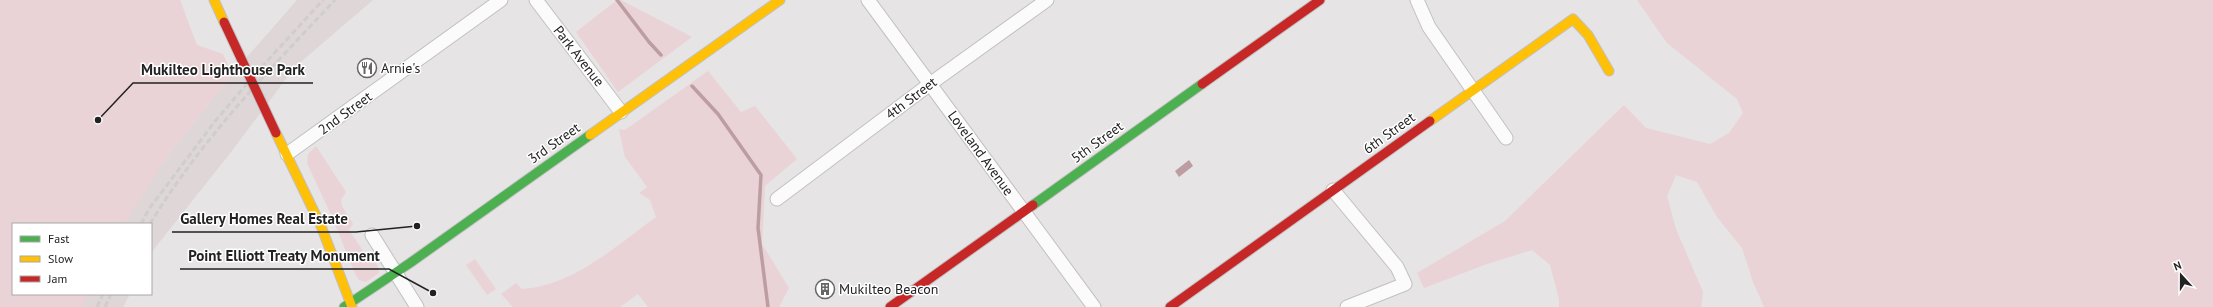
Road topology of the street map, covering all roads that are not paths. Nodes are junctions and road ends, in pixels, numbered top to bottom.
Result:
1 (214, 0) edge
2 (501, 0) edge
3 (536, 0) edge
4 (780, 0) edge
5 (868, 0) edge
6 (1047, 0) edge
7 (1320, 0) edge
8 (1417, 0) edge
9 (1609, 71) dead end
10 (930, 84) junction
11 (1473, 90) junction
12 (621, 112) junction
13 (1506, 138) dead end
14 (287, 154) junction
15 (1333, 190) junction
16 (777, 199) dead end
17 (1024, 212) junction
18 (372, 235) dead end
19 (395, 273) junction
20 (349, 306) edge
21 (417, 307) edge
22 (890, 307) edge
23 (1094, 307) edge
24 (1170, 307) edge
25 (1347, 307) edge

1 - 14 street, bridge
2 - 14 street, 2nd Street
3 - 12 street, Park Avenue
4 - 12 street, 3rd Street
5 - 10 street, Loveland Avenue
6 - 10 street, 4th Street
7 - 17 street, 5th Street
8 - 11 street
9 - 11 street, 6th Street
10 - 16 street, 4th Street
10 - 17 street, Loveland Avenue
11 - 13 street
11 - 15 street, 6th Street
12 - 19 street, 3rd Street
14 - 20 street
15 - 24 street, 6th Street
15 - 25 street
17 - 22 street, 5th Street
17 - 23 street, Loveland Avenue
18 - 19 street
19 - 20 street, 3rd Street
19 - 21 street

